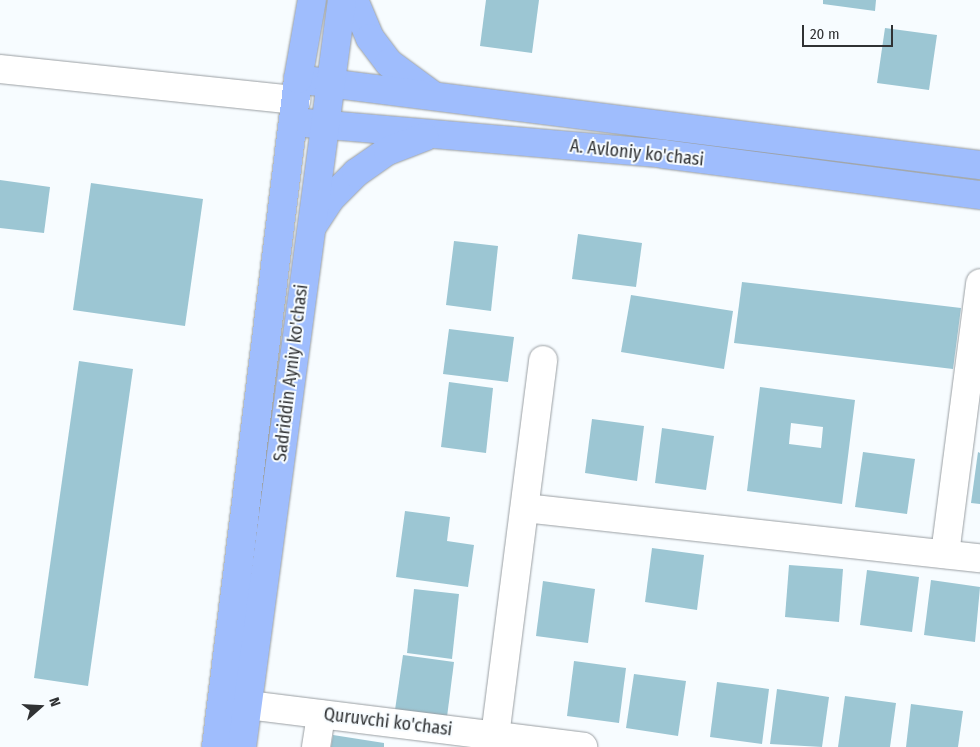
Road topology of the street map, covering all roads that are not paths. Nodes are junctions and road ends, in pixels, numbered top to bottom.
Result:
1 (312, 0) edge
2 (342, 0) edge
3 (354, 0) edge
4 (0, 69) edge
5 (329, 83) junction
6 (436, 97) junction
7 (296, 100) junction
8 (323, 126) junction
9 (430, 135) junction
10 (980, 165) edge
11 (980, 195) edge
12 (310, 230) junction
13 (980, 283) edge
14 (544, 360) dead end
15 (525, 508) junction
16 (945, 554) junction
17 (980, 558) edge
18 (235, 703) junction
19 (321, 714) junction
20 (495, 736) junction
21 (216, 747) edge
22 (242, 747) edge
23 (316, 747) edge
24 (583, 747) edge

1 - 7 main road, Sadriddin Ayniy ko'chasi
2 - 5 main road, Sadriddin Ayniy ko'chasi
3 - 6 main road
4 - 7 street
5 - 6 main road, A. Avloniy ko'chasi
5 - 7 main road, A. Avloniy ko'chasi
5 - 8 main road, Sadriddin Ayniy ko'chasi
6 - 10 main road, A. Avloniy ko'chasi
7 - 8 main road, A. Avloniy ko'chasi
7 - 18 main road, Sadriddin Ayniy ko'chasi
8 - 9 main road, A. Avloniy ko'chasi
8 - 12 main road, Sadriddin Ayniy ko'chasi
9 - 11 main road, A. Avloniy ko'chasi
9 - 12 main road
12 - 18 main road, Sadriddin Ayniy ko'chasi
13 - 16 street
14 - 15 street
15 - 16 street
15 - 20 street
16 - 17 street
18 - 19 street, Quruvchi ko'chasi
18 - 21 main road, Sadriddin Ayniy ko'chasi
18 - 22 main road, Sadriddin Ayniy ko'chasi
19 - 20 street, Quruvchi ko'chasi
19 - 23 street
20 - 24 street, Quruvchi ko'chasi

